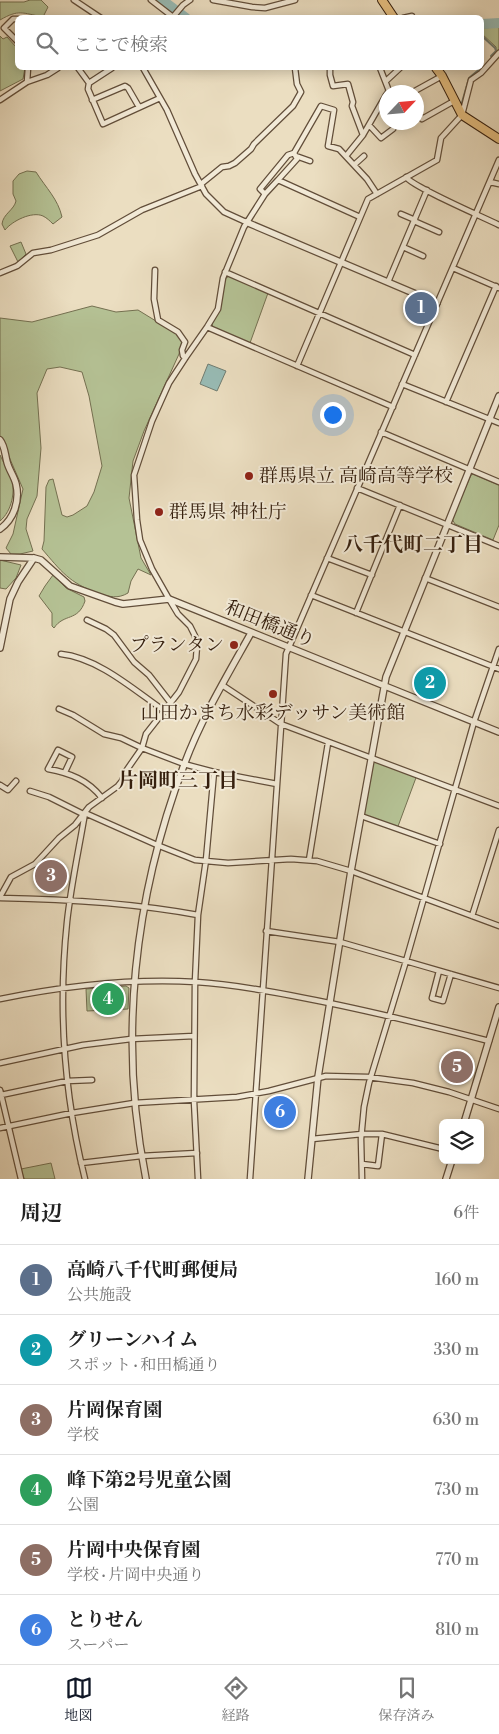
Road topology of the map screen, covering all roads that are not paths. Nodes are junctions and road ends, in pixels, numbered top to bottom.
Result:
1 (74, 0) edge
2 (151, 0) edge
3 (190, 0) edge
4 (213, 0) edge
5 (295, 0) edge
6 (382, 0) edge
7 (283, 1) edge
8 (96, 15) edge
9 (172, 15) edge
10 (174, 15) edge
11 (392, 15) edge
12 (15, 19) edge
13 (15, 39) edge
14 (499, 53) edge
15 (28, 70) edge
16 (55, 70) edge
17 (79, 70) edge
18 (109, 70) edge
19 (144, 70) edge
20 (295, 70) edge
21 (330, 70) edge
22 (381, 70) edge
23 (398, 70) edge
24 (438, 70) edge
25 (442, 76) junction
26 (386, 81) junction
27 (27, 82) junction
28 (89, 83) junction
29 (387, 85) edge
30 (424, 86) edge
31 (160, 98) junction
32 (0, 100) edge
33 (92, 100) junction
34 (454, 101) junction
35 (139, 107) junction
36 (379, 108) edge
37 (462, 115) junction
38 (424, 118) edge
39 (369, 125) junction
40 (392, 130) edge
41 (363, 135) junction
42 (499, 139) edge
43 (295, 154) junction
44 (346, 156) junction
45 (364, 156) dead end
46 (499, 160) edge
47 (310, 161) dead end
48 (354, 165) junction
49 (406, 177) junction
50 (278, 180) junction
51 (490, 182) junction
52 (499, 184) edge
53 (201, 185) junction
54 (427, 190) junction
55 (265, 194) junction
56 (377, 194) junction
57 (401, 214) dead end
58 (476, 214) junction
59 (360, 217) junction
60 (414, 220) junction
61 (246, 222) junction
62 (499, 225) edge
63 (439, 232) dead end
64 (403, 248) junction
65 (423, 256) dead end
66 (341, 262) junction
67 (0, 266) edge
68 (453, 268) junction
69 (155, 270) dead end
70 (2, 272) edge
71 (225, 272) junction
72 (388, 282) junction
73 (497, 287) edge
74 (437, 304) junction
75 (319, 314) junction
76 (208, 327) junction
77 (415, 355) junction
78 (186, 357) junction
79 (297, 366) junction
80 (402, 384) junction
81 (499, 396) edge
82 (446, 402) junction
83 (392, 408) junction
84 (490, 419) junction
85 (499, 422) edge
86 (381, 432) junction
87 (0, 440) edge
88 (469, 470) junction
89 (499, 482) edge
90 (357, 488) junction
91 (400, 506) junction
92 (447, 524) junction
93 (0, 529) edge
94 (499, 546) edge
95 (0, 557) edge
96 (34, 558) junction
97 (327, 558) junction
98 (372, 575) junction
99 (425, 578) junction
100 (311, 596) junction
101 (168, 599) junction
102 (499, 607) edge
103 (356, 614) junction
104 (87, 620) dead end
105 (403, 632) junction
106 (251, 634) junction
107 (0, 648) edge
108 (288, 648) junction
109 (499, 649) edge
110 (61, 654) dead end
111 (493, 667) junction
112 (499, 669) edge
113 (222, 685) junction
114 (384, 686) junction
115 (170, 702) junction
116 (59, 709) dead end
117 (163, 710) junction
118 (474, 722) junction
119 (281, 724) junction
120 (499, 732) edge
121 (328, 743) junction
122 (142, 748) junction
123 (370, 758) junction
124 (184, 764) junction
125 (65, 772) junction
126 (214, 772) junction
127 (16, 781) dead end
128 (277, 784) junction
129 (0, 785) edge
130 (455, 790) junction
131 (30, 791) dead end
132 (102, 798) junction
133 (499, 806) edge
134 (84, 813) junction
135 (361, 816) junction
136 (499, 830) edge
137 (440, 844) junction
138 (157, 845) junction
139 (206, 860) junction
140 (271, 860) junction
141 (309, 860) junction
142 (351, 871) junction
143 (0, 898) edge
144 (424, 898) junction
145 (70, 899) junction
146 (144, 906) junction
147 (198, 915) junction
148 (472, 916) junction
149 (499, 926) edge
150 (266, 931) junction
151 (340, 942) junction
152 (406, 961) junction
153 (439, 971) junction
154 (451, 974) junction
155 (133, 982) junction
156 (195, 982) junction
157 (63, 988) junction
158 (499, 988) edge
159 (263, 990) junction
160 (0, 999) edge
161 (330, 1003) junction
162 (499, 1007) edge
163 (389, 1015) junction
164 (194, 1036) junction
165 (131, 1039) junction
166 (488, 1041) junction
167 (64, 1048) junction
168 (0, 1063) edge
169 (318, 1077) junction
170 (371, 1078) junction
171 (92, 1080) dead end
172 (68, 1081) junction
173 (0, 1093) edge
174 (256, 1093) junction
175 (471, 1099) junction
176 (194, 1101) junction
177 (134, 1103) junction
178 (499, 1109) edge
179 (72, 1112) junction
180 (465, 1119) edge
181 (8, 1125) junction
182 (0, 1128) edge
183 (362, 1134) junction
184 (382, 1134) junction
185 (312, 1139) junction
186 (439, 1148) edge
187 (197, 1153) junction
188 (141, 1156) junction
189 (81, 1163) junction
190 (362, 1164) junction
191 (451, 1164) edge
192 (21, 1179) edge
193 (85, 1179) edge
194 (146, 1179) edge
195 (198, 1179) edge
196 (250, 1179) edge
197 (308, 1179) edge
198 (362, 1179) edge
199 (446, 1179) edge

1 - 8 street
2 - 9 street
3 - 10 street
4 - 7 street
5 - 7 street
6 - 11 main road
12 - 13 street
14 - 37 street
15 - 27 street
16 - 27 street
17 - 28 street
18 - 28 street
19 - 31 street
20 - 53 street
21 - 41 street
22 - 26 street
23 - 26 street
24 - 25 main road
25 - 30 street
25 - 34 main road
26 - 29 street
27 - 32 street
28 - 33 street
31 - 35 street
31 - 53 street
33 - 35 street
33 - 35 street
34 - 37 main road
34 - 38 street
36 - 39 street
37 - 42 main road
37 - 49 street
39 - 40 street
39 - 41 street
41 - 44 street
43 - 44 street
43 - 47 street
43 - 50 street
43 - 55 street
44 - 48 street
45 - 48 street
46 - 51 street
48 - 56 street
49 - 54 street
49 - 56 street
50 - 55 street
50 - 59 street
51 - 52 street
51 - 58 street
53 - 61 street
53 - 70 street
54 - 58 street
54 - 60 street
55 - 61 street
56 - 59 street
57 - 60 street
58 - 62 street
58 - 68 street
59 - 66 street
60 - 63 street
60 - 64 street
61 - 66 street
61 - 71 street
64 - 65 street
64 - 72 street
66 - 72 street
66 - 75 street
67 - 70 street
68 - 73 street
68 - 74 street
69 - 78 street
71 - 75 street
71 - 76 street
72 - 74 street
73 - 82 street
74 - 77 street
75 - 77 street
75 - 79 street
76 - 78 street
76 - 79 street
77 - 80 street
78 - 101 street
79 - 83 street
80 - 82 street
80 - 83 street
81 - 84 street
82 - 84 street
83 - 86 street
84 - 85 street
84 - 88 street
86 - 88 street
86 - 90 street
87 - 93 street
88 - 89 street
88 - 92 street
90 - 91 street
90 - 97 street
91 - 92 street
91 - 98 street
92 - 94 street
92 - 99 street
95 - 96 street
96 - 101 street, 和田橋通り
96 - 107 street
97 - 98 street
97 - 100 street
98 - 103 street
99 - 102 street
99 - 105 street
100 - 103 street
100 - 108 street
101 - 106 street, 和田橋通り
101 - 115 street
103 - 105 street
104 - 115 street
105 - 111 street
105 - 114 street
106 - 108 street, 和田橋通り
106 - 113 street
108 - 114 street, 和田橋通り
108 - 119 street
109 - 111 street
110 - 117 street
111 - 112 street
111 - 118 street
113 - 119 street
113 - 124 street
114 - 118 street, 和田橋通り
114 - 123 street
115 - 117 street
116 - 122 street
117 - 122 street
118 - 120 street, 和田橋通り
118 - 130 street
119 - 121 street
119 - 128 street
121 - 123 street
121 - 141 street
122 - 124 street
122 - 132 street
123 - 130 street
123 - 135 street
124 - 126 street
124 - 138 street
125 - 125 street
125 - 132 street
126 - 128 street
126 - 139 street
127 - 129 street
128 - 140 street
130 - 133 street
130 - 137 street
131 - 134 street
132 - 134 street
134 - 138 street
134 - 143 street
134 - 145 street
135 - 137 street
135 - 142 street
136 - 148 street
137 - 144 street
138 - 139 street
138 - 146 street
139 - 140 street
139 - 147 street
140 - 141 street
140 - 150 street
141 - 142 street
142 - 144 street
142 - 151 street
143 - 145 street
144 - 148 street
144 - 152 street
145 - 146 street
145 - 157 street
146 - 147 street
146 - 155 street
147 - 156 street
148 - 149 street
150 - 151 street
150 - 159 street
151 - 152 street
151 - 161 street
152 - 153 street
152 - 163 street
153 - 154 street
153 - 154 street
154 - 158 street
155 - 156 street
155 - 157 street
155 - 165 street
156 - 159 street
156 - 164 street
157 - 160 street
157 - 167 street
159 - 161 street
159 - 174 street
161 - 163 street
161 - 169 street
162 - 166 street
163 - 166 street
163 - 170 street
164 - 165 street
164 - 176 street
165 - 167 street
165 - 177 street
166 - 175 street
167 - 168 street
167 - 172 street
169 - 170 street
169 - 174 street
169 - 185 street
170 - 175 street
170 - 183 street
171 - 172 street
172 - 173 street
172 - 179 street
173 - 181 street
174 - 176 street
174 - 196 street
175 - 178 street
175 - 180 street
176 - 177 street
176 - 187 street
177 - 179 street
177 - 188 street
179 - 181 street
179 - 189 street
181 - 182 street
181 - 192 street
183 - 184 street
183 - 185 street
183 - 190 street
184 - 186 street
184 - 190 street
185 - 197 street
187 - 188 street
187 - 195 street
188 - 189 street
188 - 194 street
189 - 193 street
190 - 198 street
191 - 199 street

